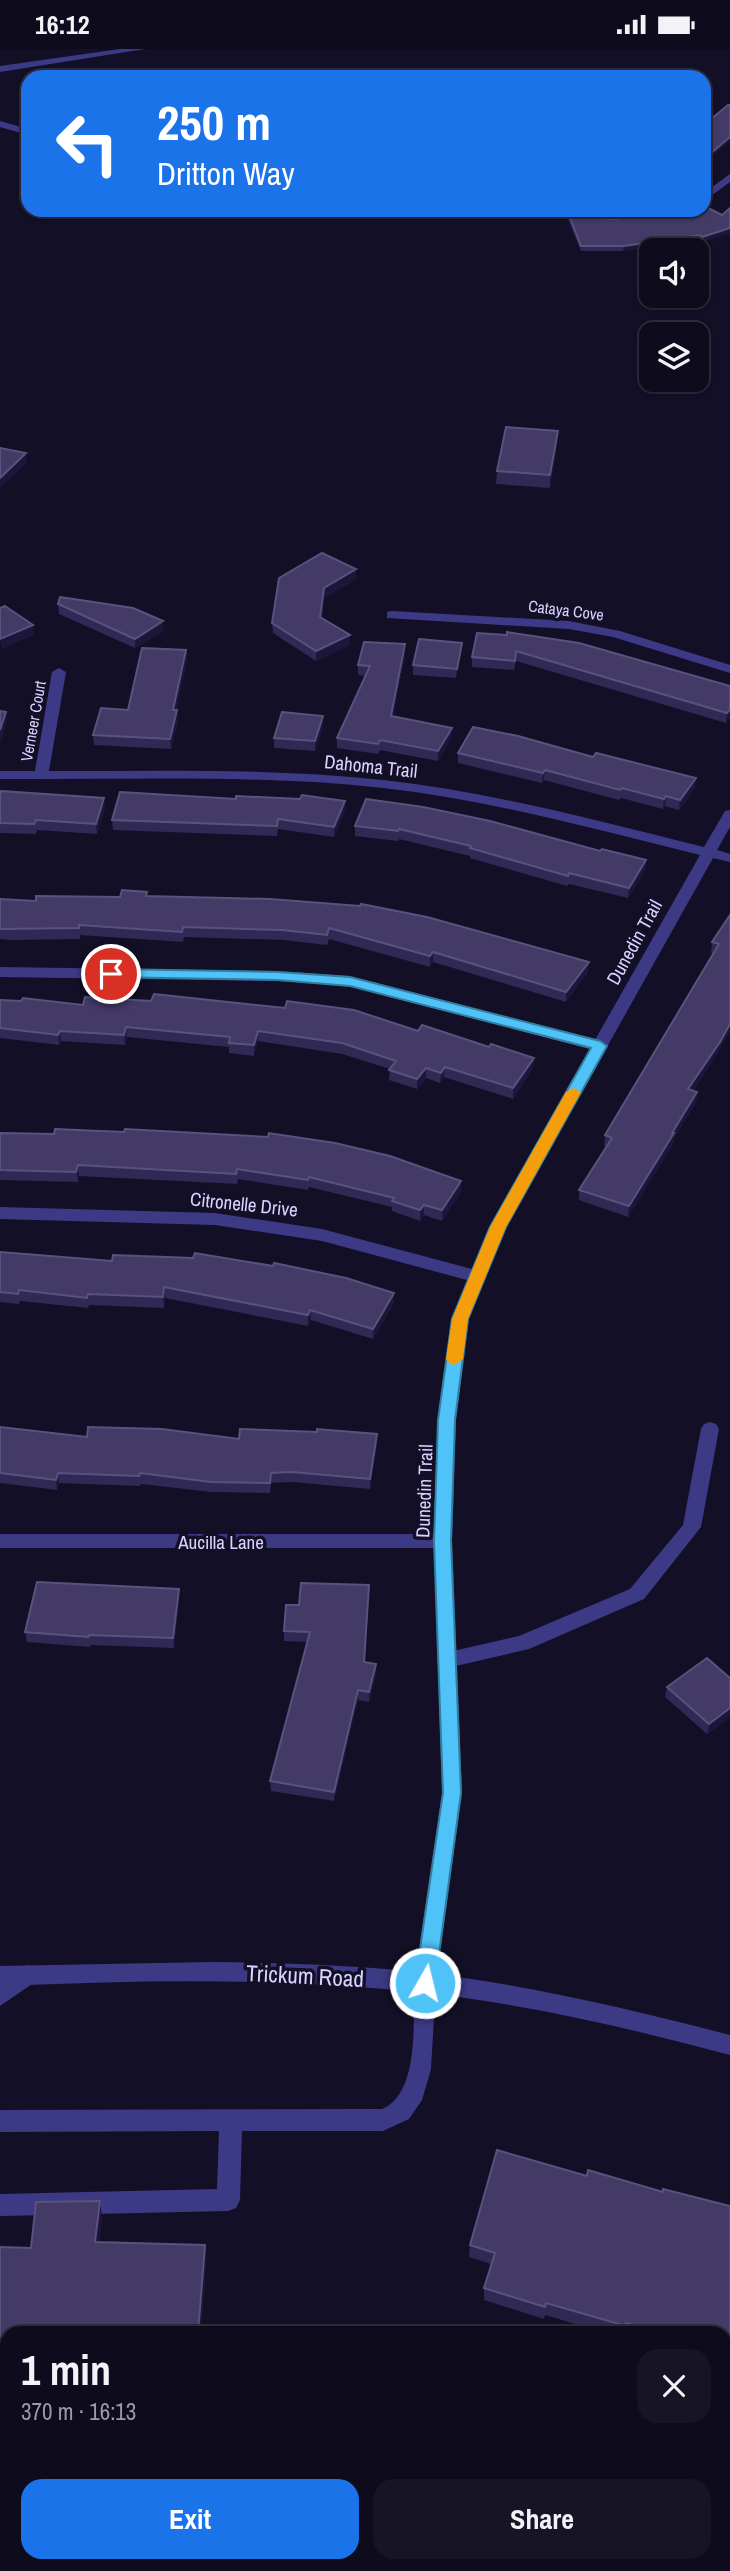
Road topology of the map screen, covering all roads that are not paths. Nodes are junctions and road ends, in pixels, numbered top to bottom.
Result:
1 (140, 49) edge
2 (0, 69) edge
3 (0, 124) edge
4 (21, 129) edge
5 (730, 177) edge
6 (711, 192) edge
7 (603, 217) edge
8 (621, 217) edge
9 (393, 615) dead end
10 (730, 669) edge
11 (59, 672) dead end
12 (0, 775) edge
13 (41, 775) junction
14 (730, 814) edge
15 (708, 853) junction
16 (730, 858) edge
17 (0, 972) edge
18 (600, 1046) junction
19 (0, 1213) edge
20 (477, 1277) junction
21 (710, 1429) dead end
22 (0, 1541) edge
23 (443, 1541) junction
24 (447, 1660) junction
25 (27, 1975) junction
26 (0, 1976) edge
27 (425, 1983) junction
28 (0, 1996) edge
29 (730, 2045) edge
30 (0, 2121) edge
31 (231, 2121) junction
32 (0, 2205) edge

1 - 2 street
3 - 4 street
5 - 6 street
7 - 8 street
9 - 10 street, Cataya Cove
11 - 13 street, Verneer Court
12 - 13 street, Dahoma Trail
13 - 15 street, Dahoma Trail
14 - 15 street, Dunedin Trail
15 - 16 street, Dahoma Trail
15 - 18 street, Dunedin Trail
17 - 18 street
18 - 20 street, Dunedin Trail
19 - 20 street, Citronelle Drive
20 - 23 street, Dunedin Trail
21 - 24 street
22 - 23 street, Aucilla Lane
23 - 24 street, Dunedin Trail
24 - 27 street, Dunedin Trail
25 - 26 street, Trickum Road
25 - 27 street, Trickum Road
25 - 28 street
27 - 29 street, Trickum Road
27 - 31 street, Dunedin Trail
30 - 31 street, Dunedin Trail
31 - 32 street

